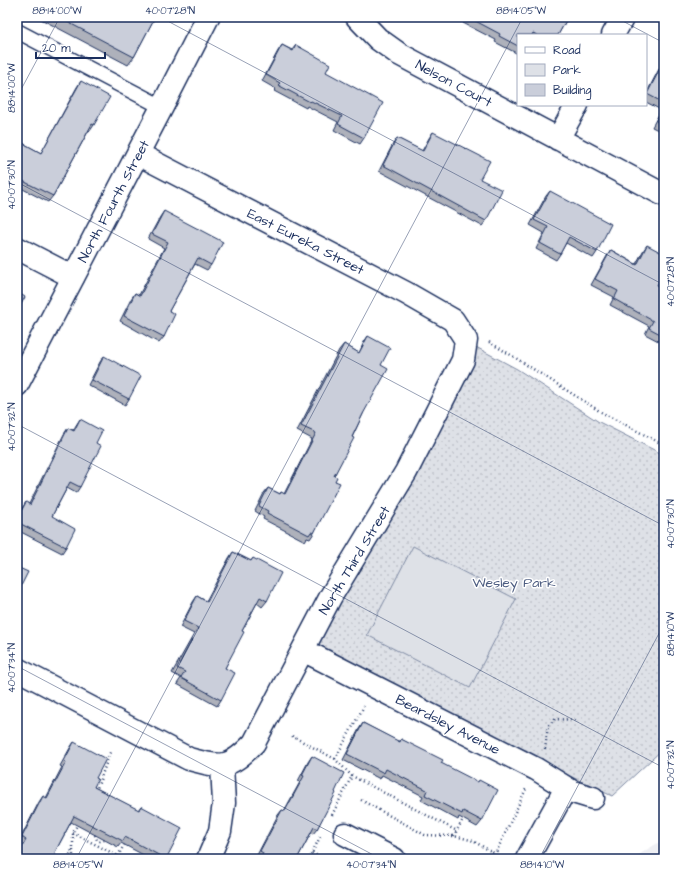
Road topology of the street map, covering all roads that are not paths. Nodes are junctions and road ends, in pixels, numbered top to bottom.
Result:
1 (208, 17) edge
2 (357, 17) edge
3 (623, 17) edge
4 (17, 31) edge
5 (614, 34) edge
6 (575, 106) edge
7 (162, 108) junction
8 (558, 139) junction
9 (138, 154) junction
10 (664, 195) edge
11 (17, 248) edge
12 (73, 277) junction
13 (466, 340) joint
14 (17, 385) edge
15 (303, 650) junction
16 (17, 669) edge
17 (222, 766) junction
18 (566, 788) junction
19 (593, 798) dead end
20 (345, 834) dead end
21 (208, 859) edge
22 (394, 859) edge
23 (527, 859) edge

1 - 7 street, North Fourth Street
2 - 8 street, Nelson Court
3 - 5 street
4 - 7 lane
6 - 8 street
7 - 9 street, North Fourth Street
8 - 10 street, Nelson Court
9 - 12 street, North Fourth Street
9 - 13 street, East Eureka Street
11 - 12 street
12 - 14 street, North Fourth Street
13 - 15 street, North Third Street
15 - 17 street, North Third Street
15 - 18 street, Beardsley Avenue
16 - 17 street
17 - 21 street
18 - 19 street, Beardsley Avenue
18 - 23 street
20 - 22 street

